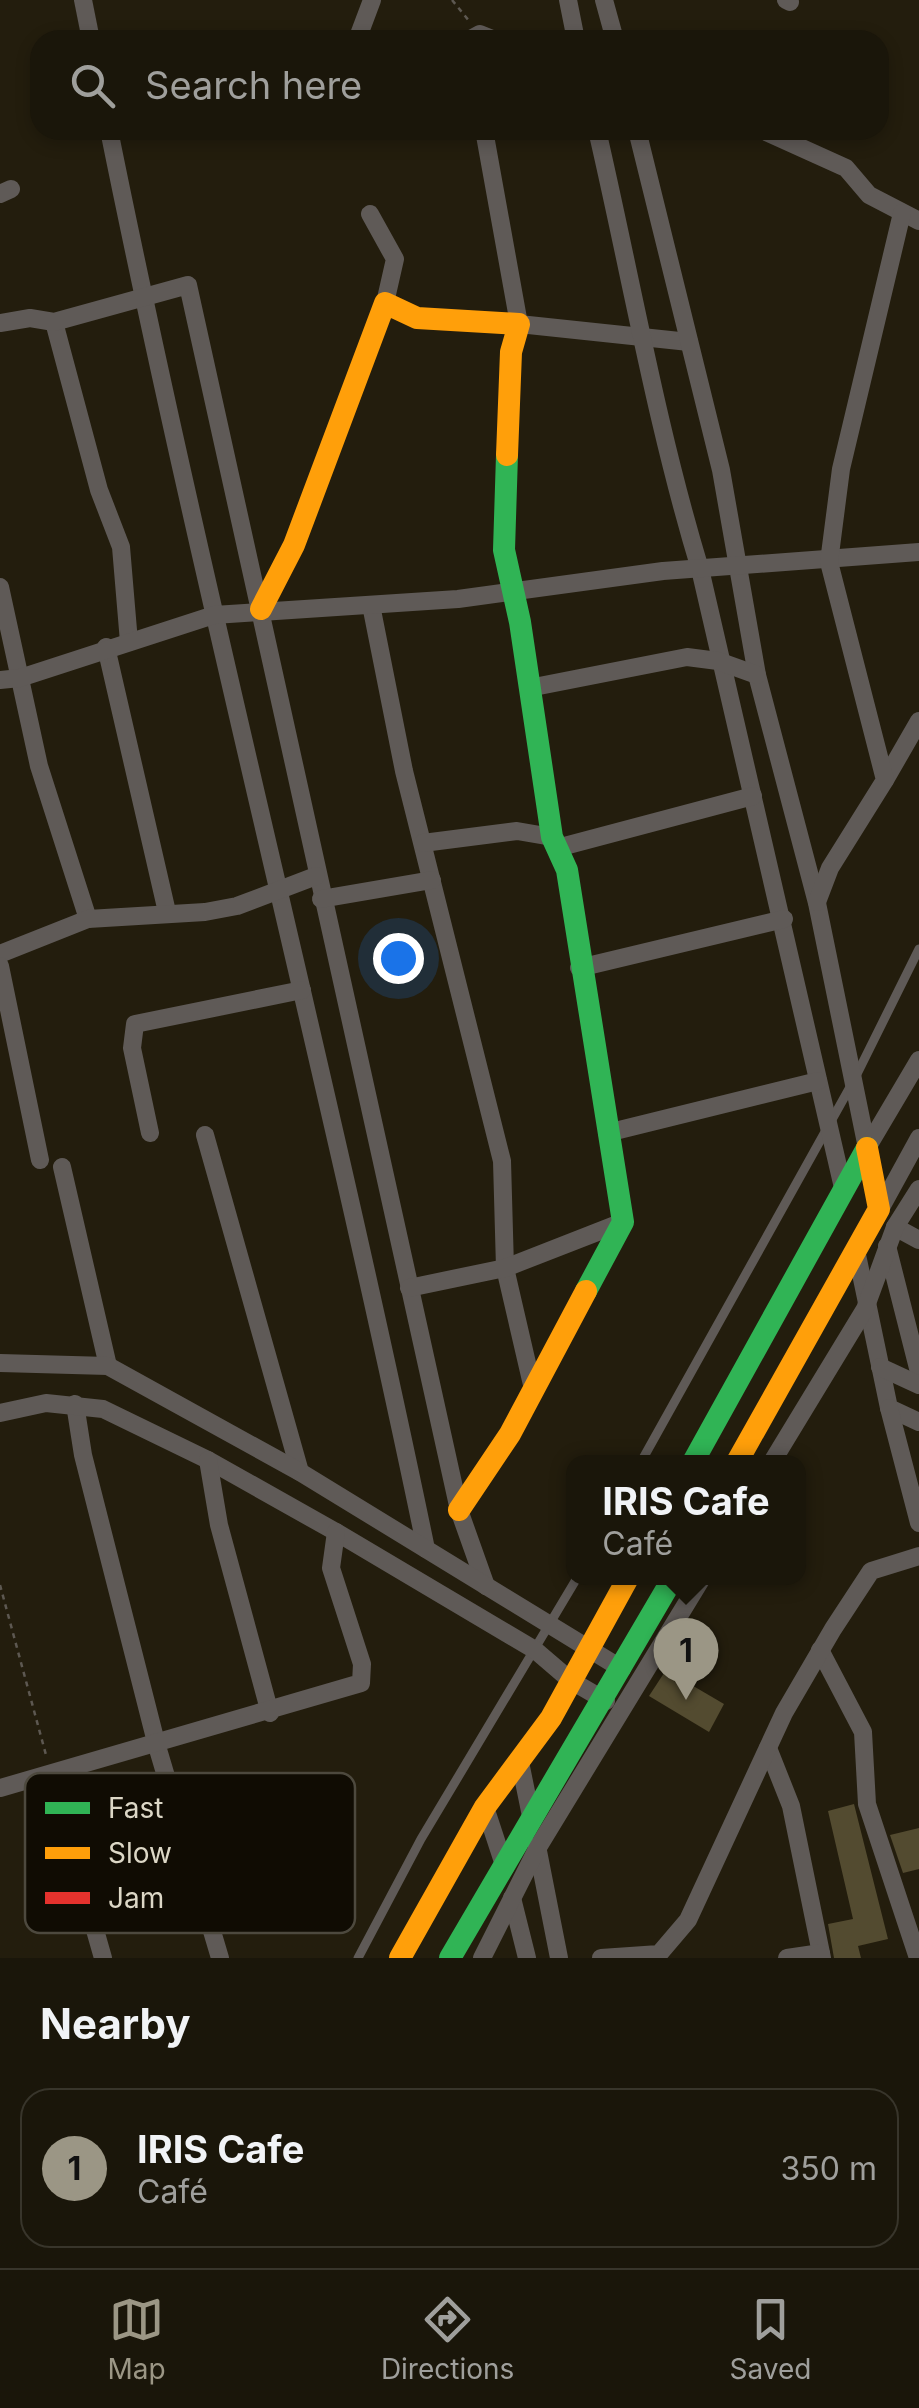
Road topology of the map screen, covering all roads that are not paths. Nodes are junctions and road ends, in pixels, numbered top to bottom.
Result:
1 (83, 0) edge
2 (372, 0) edge
3 (568, 0) edge
4 (604, 0) edge
5 (89, 30) edge
6 (362, 30) edge
7 (573, 30) edge
8 (612, 30) edge
9 (111, 140) edge
10 (486, 140) edge
11 (599, 140) edge
12 (639, 140) edge
13 (784, 140) edge
14 (370, 214) dead end
15 (911, 217) edge
16 (143, 298) junction
17 (386, 303) junction
18 (54, 322) junction
19 (0, 323) edge
20 (519, 324) junction
21 (638, 335) junction
22 (689, 342) junction
23 (919, 552) edge
24 (828, 562) junction
25 (736, 568) junction
26 (700, 569) junction
27 (0, 587) edge
28 (512, 589) junction
29 (371, 606) junction
30 (261, 609) junction
31 (214, 616) junction
32 (129, 642) junction
33 (106, 648) junction
34 (718, 661) junction
35 (757, 675) junction
36 (20, 678) junction
37 (0, 680) edge
38 (529, 688) junction
39 (919, 721) edge
40 (885, 780) junction
41 (753, 796) junction
42 (554, 842) junction
43 (423, 843) junction
44 (316, 876) junction
45 (432, 880) junction
46 (279, 892) junction
47 (321, 899) junction
48 (816, 902) junction
49 (167, 912) junction
50 (88, 919) junction
51 (784, 919) junction
52 (919, 949) edge
53 (0, 954) edge
54 (0, 966) edge
55 (579, 968) junction
56 (302, 990) junction
57 (919, 1060) edge
58 (854, 1080) junction
59 (818, 1081) junction
60 (827, 1128) junction
61 (150, 1132) dead end
62 (607, 1134) junction
63 (206, 1135) dead end
64 (919, 1138) edge
65 (867, 1148) junction
66 (40, 1160) dead end
67 (62, 1167) dead end
68 (919, 1189) edge
69 (844, 1193) junction
70 (887, 1218) junction
71 (622, 1222) junction
72 (919, 1240) edge
73 (887, 1247) junction
74 (856, 1248) junction
75 (504, 1268) junction
76 (409, 1288) junction
77 (866, 1309) junction
78 (0, 1363) edge
79 (108, 1366) junction
80 (880, 1367) junction
81 (919, 1372) edge
82 (919, 1385) edge
83 (533, 1389) junction
84 (76, 1404) junction
85 (890, 1408) junction
86 (0, 1413) edge
87 (919, 1422) edge
88 (645, 1455) edge
89 (697, 1455) edge
90 (741, 1455) edge
91 (776, 1455) edge
92 (208, 1460) junction
93 (300, 1472) junction
94 (459, 1510) junction
95 (919, 1523) edge
96 (336, 1532) junction
97 (426, 1549) junction
98 (919, 1556) edge
99 (573, 1585) edge
100 (624, 1585) edge
101 (669, 1585) edge
102 (698, 1585) edge
103 (486, 1586) junction
104 (550, 1626) junction
105 (588, 1648) junction
106 (534, 1650) junction
107 (820, 1650) junction
108 (622, 1669) junction
109 (570, 1680) junction
110 (606, 1701) junction
111 (270, 1713) junction
112 (157, 1746) junction
113 (768, 1748) junction
114 (520, 1762) junction
115 (62, 1773) edge
116 (165, 1773) edge
117 (25, 1782) edge
118 (0, 1788) edge
119 (485, 1807) junction
120 (530, 1815) junction
121 (538, 1850) junction
122 (504, 1863) junction
123 (513, 1902) junction
124 (96, 1933) edge
125 (213, 1933) edge
126 (660, 1956) edge
127 (822, 1956) edge
128 (103, 1958) edge
129 (220, 1958) edge
130 (358, 1958) edge
131 (400, 1958) edge
132 (450, 1958) edge
133 (482, 1958) edge
134 (526, 1958) edge
135 (559, 1958) edge
136 (602, 1958) edge
137 (787, 1958) edge
138 (918, 1958) edge

1 - 5 street
2 - 6 street
3 - 7 street
4 - 8 street
9 - 16 street
10 - 20 street
11 - 21 street
12 - 22 street
13 - 15 street
14 - 17 street
15 - 24 street
16 - 18 street
16 - 30 street
16 - 31 street
17 - 20 street
17 - 30 street
18 - 19 street
18 - 32 street
20 - 21 street
20 - 28 street
21 - 22 street
21 - 26 street
22 - 25 street
23 - 24 street
24 - 25 street
24 - 40 street
25 - 26 street
25 - 35 street
26 - 28 street
26 - 34 street
27 - 36 street
28 - 29 street
28 - 38 street
29 - 30 street
29 - 43 street
30 - 31 street
30 - 44 street
31 - 32 street
31 - 46 street
32 - 33 street
33 - 36 street
33 - 49 street
34 - 35 street
34 - 38 street
34 - 41 street
35 - 48 street
36 - 37 street
36 - 50 street
38 - 42 street
39 - 40 street
40 - 48 street
41 - 42 street
41 - 51 street
42 - 43 street
42 - 55 street
43 - 45 street
44 - 46 street
44 - 47 street
45 - 47 street
45 - 75 street
46 - 49 street
46 - 56 street
47 - 76 street
48 - 58 street
49 - 50 street
50 - 53 street
51 - 55 street
51 - 59 street
52 - 58 lane
54 - 66 street
55 - 62 street
56 - 61 street
56 - 97 street
57 - 65 street
58 - 60 lane
58 - 65 street
59 - 60 street
59 - 62 street
60 - 69 street
60 - 88 lane
62 - 71 street
63 - 93 street
64 - 70 street
65 - 69 street
65 - 70 street
67 - 79 street
68 - 70 street
69 - 74 street
69 - 89 street
70 - 72 street
70 - 73 street
70 - 74 street
71 - 75 street
71 - 83 street
73 - 77 street
73 - 81 street
74 - 77 street
74 - 90 street
75 - 76 street
75 - 83 street
76 - 94 street
77 - 80 street
77 - 91 street
78 - 79 street
79 - 93 street
80 - 82 street
80 - 85 street
83 - 94 street
84 - 86 street
84 - 92 street
84 - 112 street
85 - 87 street
85 - 95 street
92 - 96 street
92 - 111 street
93 - 97 street
94 - 103 street
96 - 106 street
96 - 111 street
97 - 103 street
98 - 107 street
99 - 104 lane
100 - 105 street
101 - 108 street
102 - 121 street
103 - 104 street
104 - 105 street
104 - 106 lane
105 - 108 street
105 - 109 street
106 - 109 street
106 - 130 lane
107 - 113 street
107 - 138 street
108 - 110 street
109 - 110 street
109 - 114 street
110 - 120 street
111 - 112 street
112 - 115 street
112 - 116 street
113 - 126 street
113 - 127 street
114 - 119 street
114 - 120 street
117 - 118 street
119 - 122 street
119 - 131 street
120 - 121 street
120 - 122 street
121 - 123 street
121 - 135 street
122 - 123 street
122 - 132 street
123 - 133 street
123 - 134 street
124 - 128 street
125 - 129 street
126 - 136 street
127 - 137 street

